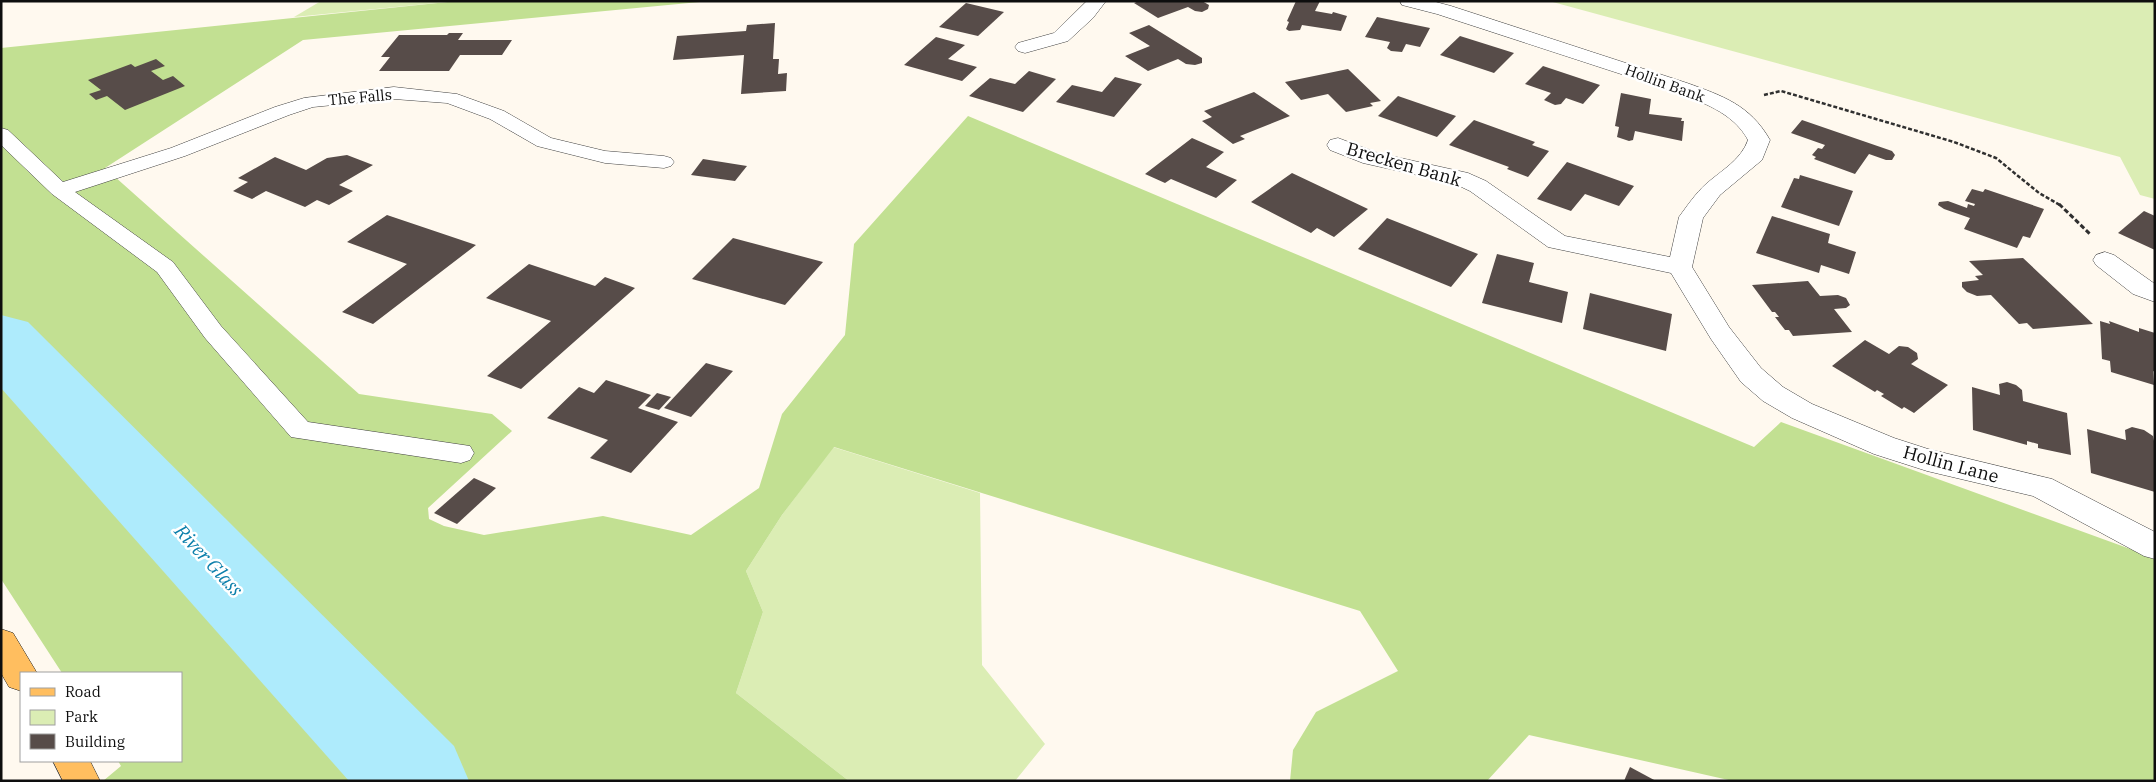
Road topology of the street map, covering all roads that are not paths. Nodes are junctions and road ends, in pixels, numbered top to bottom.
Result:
1 (1097, 1) edge
2 (1409, 1) edge
3 (1024, 47) dead end
4 (1, 134) edge
5 (1338, 145) dead end
6 (664, 162) dead end
7 (59, 190) junction
8 (2105, 260) road end
9 (1680, 268) junction
10 (2155, 294) edge
11 (461, 453) dead end
12 (2155, 547) edge
13 (1, 643) edge
14 (20, 674) edge
15 (72, 762) edge
16 (82, 781) edge

1 - 3 street
2 - 9 street, Hollin Bank
4 - 7 lane
5 - 9 street, Brecken Bank
6 - 7 lane, The Falls
7 - 11 lane
8 - 10 street
9 - 12 street, Hollin Lane
13 - 14 main road
15 - 16 main road

